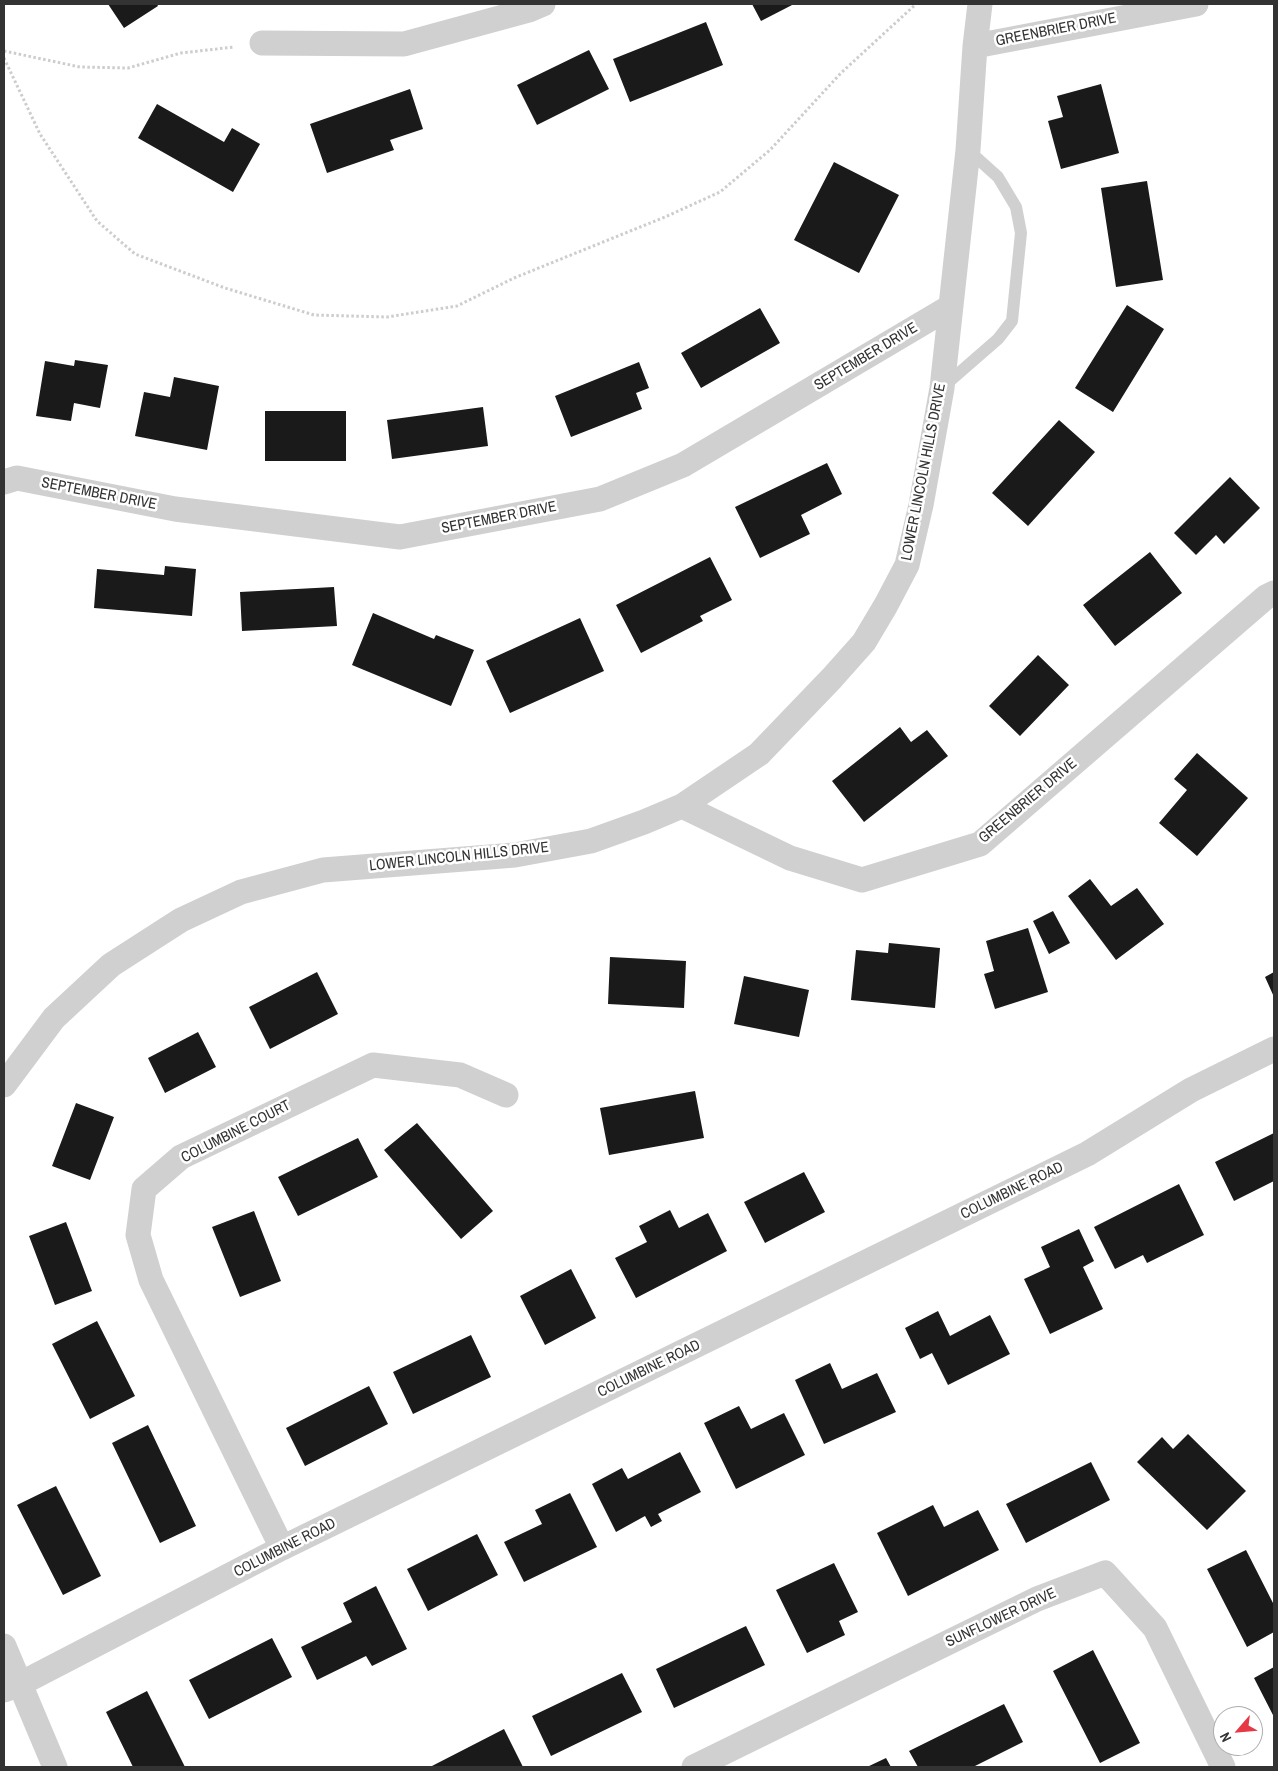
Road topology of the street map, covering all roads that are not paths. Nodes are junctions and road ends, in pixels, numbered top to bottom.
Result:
1 (543, 4) edge
2 (980, 4) edge
3 (1196, 4) edge
4 (262, 44) road end
5 (975, 46) junction
6 (968, 150) junction
7 (950, 307) junction
8 (942, 388) junction
9 (4, 482) edge
10 (1274, 593) edge
11 (682, 806) junction
12 (1274, 1049) edge
13 (4, 1085) edge
14 (506, 1095) dead end
15 (282, 1548) junction
16 (4, 1646) edge
17 (12, 1687) edge
18 (55, 1767) edge
19 (694, 1767) edge
20 (1223, 1767) edge

1 - 4 street
2 - 5 street, LOWER LINCOLN HILLS DRIVE
3 - 5 street, GREENBRIER DRIVE
5 - 6 street, LOWER LINCOLN HILLS DRIVE
6 - 7 street, LOWER LINCOLN HILLS DRIVE
6 - 8 lane
7 - 8 street, LOWER LINCOLN HILLS DRIVE
7 - 9 street, SEPTEMBER DRIVE
8 - 11 street, LOWER LINCOLN HILLS DRIVE
10 - 11 street, GREENBRIER DRIVE
11 - 13 street, LOWER LINCOLN HILLS DRIVE
12 - 15 street, COLUMBINE ROAD
14 - 15 street, COLUMBINE COURT
15 - 17 street, COLUMBINE ROAD
16 - 17 street
17 - 18 street
19 - 20 street, SUNFLOWER DRIVE

